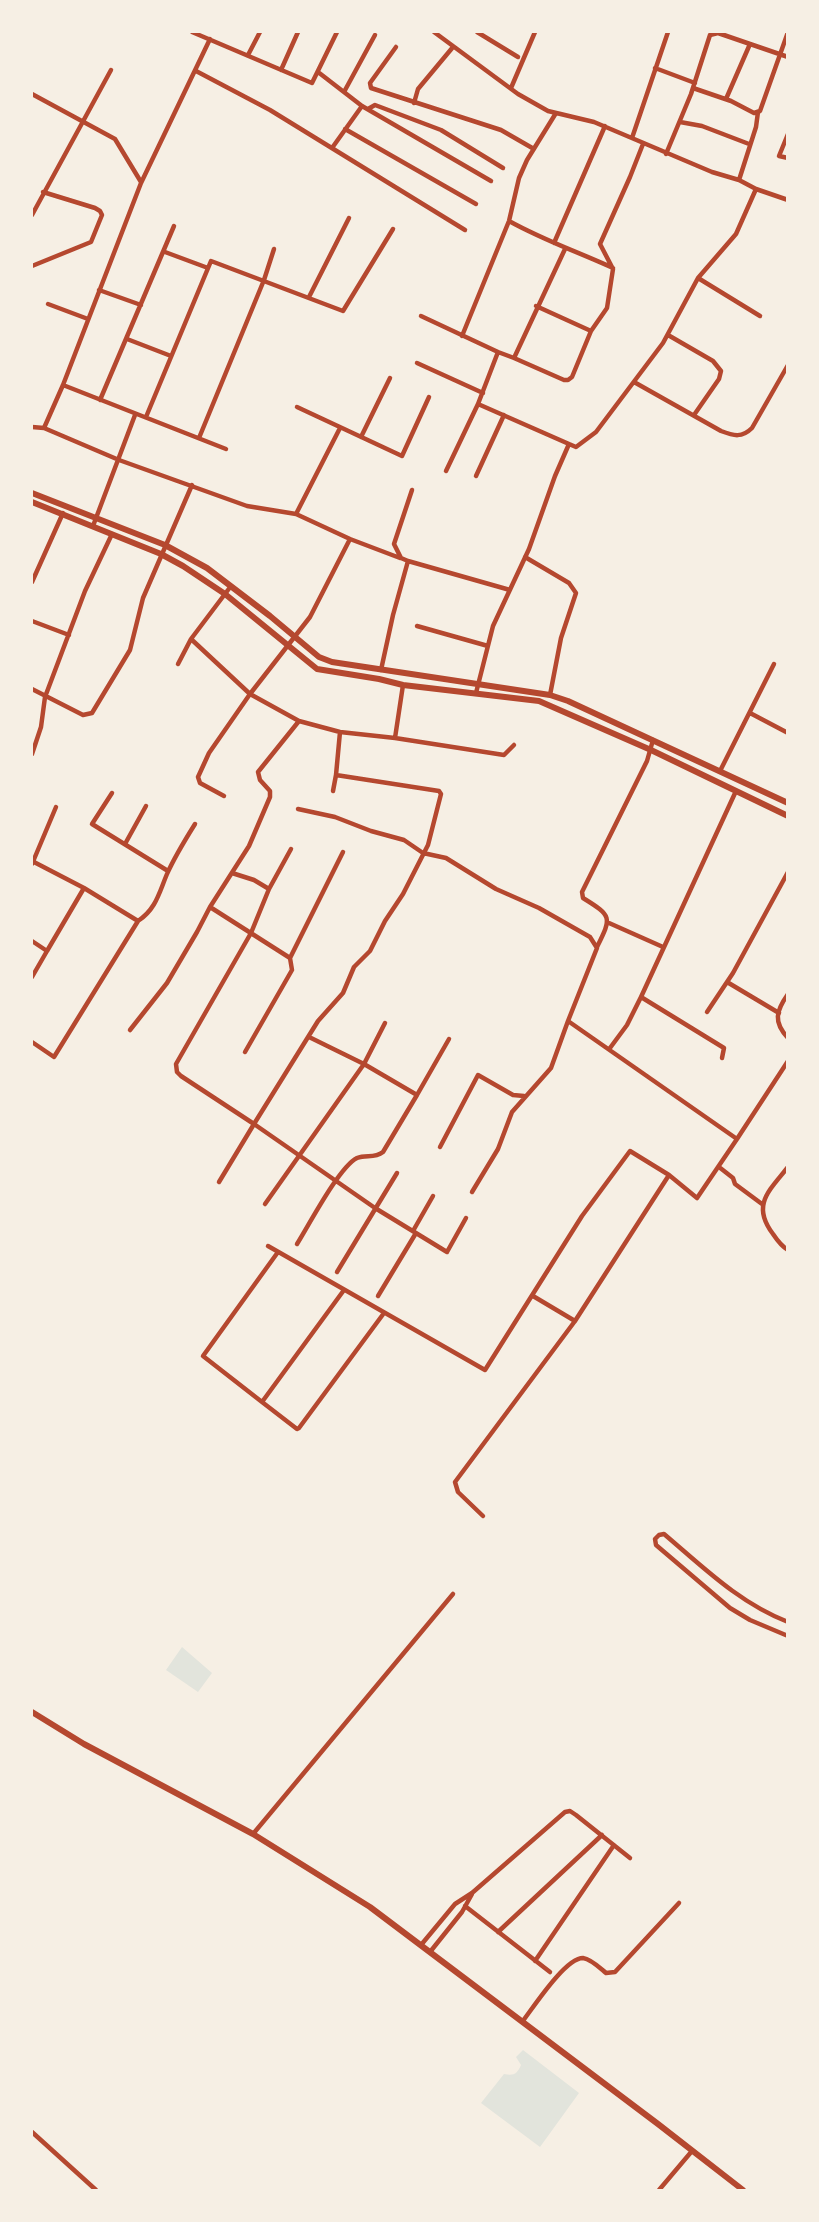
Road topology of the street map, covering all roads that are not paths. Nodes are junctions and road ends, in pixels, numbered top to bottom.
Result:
1 (192, 32) edge
2 (260, 32) edge
3 (298, 32) edge
4 (337, 32) edge
5 (434, 32) edge
6 (477, 32) edge
7 (535, 32) edge
8 (667, 32) edge
9 (788, 32) edge
10 (710, 33) edge
11 (375, 35) dead end
12 (210, 39) junction
13 (750, 44) junction
14 (396, 47) dead end
15 (453, 47) junction
16 (248, 55) junction
17 (780, 55) junction
18 (518, 57) dead end
19 (788, 57) edge
20 (655, 68) junction
21 (111, 70) dead end
22 (281, 70) junction
23 (196, 71) junction
24 (318, 72) junction
25 (694, 85) junction
26 (511, 88) junction
27 (344, 92) junction
28 (32, 95) edge
29 (726, 99) junction
30 (414, 103) junction
31 (365, 107) junction
32 (758, 112) junction
33 (556, 113) junction
34 (83, 121) junction
35 (680, 122) junction
36 (605, 126) junction
37 (345, 129) junction
38 (788, 134) edge
39 (632, 138) junction
40 (643, 144) junction
41 (749, 144) junction
42 (332, 148) junction
43 (534, 149) junction
44 (666, 154) junction
45 (788, 158) edge
46 (503, 169) dead end
47 (739, 180) junction
48 (491, 181) dead end
49 (141, 183) junction
50 (756, 189) junction
51 (43, 192) junction
52 (788, 201) edge
53 (476, 204) dead end
54 (32, 215) edge
55 (349, 218) dead end
56 (509, 221) junction
57 (174, 226) dead end
58 (393, 229) dead end
59 (466, 230) dead end
60 (554, 243) junction
61 (274, 249) dead end
62 (565, 249) junction
63 (165, 252) junction
64 (32, 266) edge
65 (208, 268) junction
66 (613, 269) junction
67 (698, 278) junction
68 (264, 280) junction
69 (99, 290) junction
70 (309, 297) junction
71 (48, 304) dead end
72 (141, 305) junction
73 (536, 306) junction
74 (421, 316) dead end
75 (760, 316) dead end
76 (88, 319) junction
77 (592, 331) junction
78 (668, 335) junction
79 (462, 336) junction
80 (127, 338) junction
81 (498, 352) junction
82 (171, 356) junction
83 (514, 358) junction
84 (417, 363) dead end
85 (788, 365) edge
86 (390, 378) dead end
87 (634, 382) junction
88 (63, 385) junction
89 (483, 393) junction
90 (429, 397) dead end
91 (100, 400) junction
92 (478, 404) junction
93 (298, 407) dead end
94 (135, 415) junction
95 (504, 415) junction
96 (694, 415) junction
97 (146, 417) junction
98 (32, 427) edge
99 (44, 428) junction
100 (340, 428) junction
101 (360, 437) junction
102 (199, 438) junction
103 (569, 444) junction
104 (226, 449) dead end
105 (119, 460) junction
106 (446, 471) dead end
107 (476, 476) dead end
108 (192, 485) junction
109 (412, 490) dead end
110 (32, 493) edge
111 (32, 502) edge
112 (64, 510) junction
113 (296, 514) junction
114 (96, 518) junction
115 (93, 526) junction
116 (112, 534) junction
117 (350, 539) junction
118 (165, 545) junction
119 (161, 554) junction
120 (401, 558) junction
121 (525, 558) junction
122 (408, 561) junction
123 (32, 582) edge
124 (231, 586) junction
125 (510, 590) junction
126 (225, 594) junction
127 (32, 621) edge
128 (417, 626) dead end
129 (68, 635) junction
130 (294, 637) junction
131 (191, 639) junction
132 (288, 645) junction
133 (488, 646) junction
134 (178, 664) dead end
135 (774, 664) dead end
136 (381, 670) junction
137 (479, 684) junction
138 (403, 685) junction
139 (32, 690) edge
140 (476, 693) junction
141 (250, 694) junction
142 (550, 695) junction
143 (45, 696) junction
144 (750, 713) junction
145 (299, 720) junction
146 (340, 733) junction
147 (788, 733) edge
148 (395, 738) junction
149 (653, 740) junction
150 (514, 745) dead end
151 (651, 750) junction
152 (32, 754) edge
153 (720, 771) junction
154 (336, 775) junction
155 (333, 791) dead end
156 (736, 791) junction
157 (111, 793) dead end
158 (224, 796) dead end
159 (788, 803) edge
160 (146, 806) dead end
161 (56, 807) dead end
162 (298, 809) dead end
163 (788, 816) edge
164 (195, 824) dead end
165 (125, 844) junction
166 (291, 849) dead end
167 (343, 852) dead end
168 (423, 853) junction
169 (32, 862) edge
170 (168, 872) junction
171 (788, 872) edge
172 (232, 873) junction
173 (84, 888) junction
174 (269, 890) junction
175 (210, 907) junction
176 (138, 921) junction
177 (609, 923) junction
178 (251, 933) junction
179 (32, 941) edge
180 (663, 947) junction
181 (597, 948) junction
182 (47, 951) junction
183 (290, 958) junction
184 (32, 977) edge
185 (727, 982) junction
186 (788, 994) edge
187 (641, 997) junction
188 (706, 1012) dead end
189 (779, 1013) junction
190 (568, 1021) junction
191 (385, 1023) dead end
192 (778, 1027) junction
193 (130, 1030) dead end
194 (788, 1032) edge
195 (309, 1037) junction
196 (788, 1038) edge
197 (449, 1039) dead end
198 (32, 1042) edge
199 (611, 1048) junction
200 (245, 1052) dead end
201 (722, 1058) dead end
202 (788, 1061) edge
203 (364, 1064) junction
204 (417, 1094) junction
205 (525, 1097) junction
206 (254, 1124) junction
207 (737, 1139) junction
208 (440, 1147) dead end
209 (299, 1156) junction
210 (719, 1167) junction
211 (788, 1167) edge
212 (397, 1173) dead end
213 (669, 1175) junction
214 (219, 1182) dead end
215 (335, 1182) junction
216 (472, 1192) dead end
217 (433, 1196) dead end
218 (265, 1204) dead end
219 (762, 1204) junction
220 (375, 1208) junction
221 (466, 1218) dead end
222 (414, 1232) junction
223 (297, 1244) dead end
224 (268, 1246) dead end
225 (788, 1250) edge
226 (278, 1252) junction
227 (337, 1272) dead end
228 (344, 1290) junction
229 (378, 1296) dead end
230 (533, 1296) junction
231 (384, 1313) junction
232 (575, 1321) junction
233 (262, 1402) junction
234 (483, 1516) dead end
235 (453, 1594) dead end
236 (770, 1615) junction
237 (788, 1622) edge
238 (763, 1626) junction
239 (788, 1636) edge
240 (32, 1712) edge
241 (253, 1834) junction
242 (601, 1835) junction
243 (614, 1846) junction
244 (630, 1858) dead end
245 (472, 1893) junction
246 (679, 1903) dead end
247 (465, 1906) junction
248 (498, 1932) junction
249 (420, 1946) junction
250 (430, 1953) junction
251 (535, 1961) junction
252 (550, 1972) dead end
253 (522, 2022) junction
254 (32, 2132) edge
255 (692, 2150) junction
256 (96, 2190) edge
257 (659, 2190) edge
258 (743, 2190) edge

1 - 12 street
2 - 16 street
3 - 22 street
4 - 24 street
5 - 15 street
6 - 18 street
7 - 26 street
8 - 20 street
9 - 17 street
10 - 13 street
10 - 25 street
11 - 27 street
12 - 16 street
12 - 23 street
13 - 17 street
13 - 29 street
14 - 30 street
15 - 26 street
15 - 30 street
16 - 22 street
17 - 19 street
17 - 32 street
20 - 25 street
20 - 39 street
21 - 34 street
22 - 24 street
23 - 42 street
23 - 49 street
24 - 27 street
25 - 29 street
25 - 35 street
26 - 33 street
27 - 31 street
28 - 34 street
29 - 32 street
30 - 43 street
31 - 37 street
31 - 46 street
31 - 48 street
32 - 41 street
33 - 36 street
33 - 43 street
34 - 49 street
34 - 51 street
35 - 41 street
35 - 44 street
36 - 39 street
36 - 60 street
37 - 42 street
37 - 53 street
38 - 45 street
39 - 40 street
40 - 44 street
40 - 66 street
41 - 47 street
42 - 59 street
43 - 56 street
44 - 47 street
47 - 50 street
49 - 69 street
50 - 52 street
50 - 67 street
51 - 54 street
51 - 64 street
55 - 70 street
56 - 60 street
56 - 79 street
57 - 63 street
58 - 70 street
60 - 62 street
61 - 68 street
62 - 66 street
62 - 73 street
63 - 65 street
63 - 72 street
65 - 68 street
65 - 82 street
66 - 77 street
67 - 75 street
67 - 78 street
68 - 70 street
68 - 102 street
69 - 72 street
69 - 76 street
71 - 76 street
72 - 80 street
73 - 77 street
73 - 83 street
74 - 79 street
76 - 88 street
77 - 83 street
78 - 87 street
78 - 96 street
79 - 81 street
80 - 82 street
80 - 91 street
81 - 83 street
81 - 89 street
82 - 97 street
84 - 89 street
85 - 96 street
86 - 101 street
87 - 96 street
87 - 103 street
88 - 91 street
88 - 99 street
89 - 92 street
90 - 101 street
91 - 94 street
92 - 95 street
92 - 106 street
93 - 100 street
94 - 97 street
94 - 105 street
95 - 103 street
95 - 107 street
97 - 102 street
98 - 99 street
99 - 105 street
100 - 101 street
100 - 113 street
102 - 104 street
103 - 121 street
105 - 108 street
105 - 114 street
108 - 113 street
108 - 118 street
109 - 120 street
110 - 112 street
111 - 112 street
112 - 114 street
112 - 115 street
112 - 123 street
113 - 117 street
114 - 115 street
114 - 118 street
115 - 116 street
116 - 119 street
116 - 129 street
117 - 120 street
117 - 130 street
118 - 119 street
118 - 124 street
119 - 126 street
119 - 143 street
120 - 122 street
121 - 125 street
121 - 142 street
122 - 125 street
122 - 136 street
124 - 126 street
124 - 130 street
125 - 133 street
126 - 131 street
126 - 132 street
127 - 129 street
128 - 133 street
129 - 143 street
130 - 132 street
130 - 136 street
131 - 134 street
131 - 141 street
132 - 138 street
132 - 141 street
133 - 137 street
135 - 144 street
136 - 137 street
137 - 140 street
137 - 142 street
138 - 140 street
138 - 148 street
139 - 143 street
140 - 151 street
141 - 145 street
141 - 158 street
142 - 149 street
143 - 152 street
144 - 147 street
144 - 153 street
145 - 146 street
145 - 172 street
146 - 148 street
146 - 154 street
148 - 150 street
149 - 151 street
149 - 153 street
151 - 156 street
151 - 177 street
153 - 159 street
154 - 155 street
154 - 168 street
156 - 163 street
156 - 180 street
157 - 165 street
160 - 165 street
161 - 169 street
162 - 168 street
164 - 170 street
165 - 170 street
166 - 174 street
167 - 183 street
168 - 181 street
168 - 195 street
169 - 173 street
170 - 176 street
171 - 185 street
172 - 174 street
172 - 175 street
173 - 176 street
173 - 182 street
174 - 178 street
175 - 178 street
175 - 193 street
176 - 198 street
177 - 180 street
177 - 181 street
178 - 183 street
178 - 206 street
179 - 182 street
180 - 187 street
181 - 190 street
182 - 184 street
183 - 200 street
185 - 188 street
185 - 189 street
186 - 189 street
187 - 199 street
187 - 201 street
189 - 192 street
190 - 199 street
190 - 205 street
191 - 203 street
192 - 194 street
192 - 196 street
195 - 203 street
195 - 206 street
197 - 204 street
199 - 207 street
202 - 207 street
203 - 204 street
203 - 209 street
204 - 215 street
205 - 208 street
205 - 216 street
206 - 209 street
206 - 214 street
207 - 210 street
209 - 215 street
209 - 218 street
210 - 213 street
210 - 219 street
211 - 219 street
212 - 220 street
213 - 230 street
213 - 232 street
215 - 220 street
215 - 223 street
217 - 222 street
219 - 225 street
220 - 222 street
220 - 227 street
221 - 222 street
222 - 229 street
224 - 226 street
226 - 228 street
226 - 233 street
228 - 231 street
228 - 233 street
230 - 231 street
230 - 232 street
231 - 233 street
232 - 234 street
235 - 241 street
236 - 237 street
236 - 238 street
236 - 238 street
238 - 239 street
240 - 241 street
241 - 249 street
242 - 243 street
242 - 245 street
242 - 248 street
243 - 244 street
243 - 251 street
245 - 247 street
245 - 249 street
246 - 253 street
247 - 248 street
247 - 250 street
248 - 251 street
249 - 250 street
250 - 253 street
251 - 252 street
253 - 255 street
254 - 256 street
255 - 257 street
255 - 258 street

